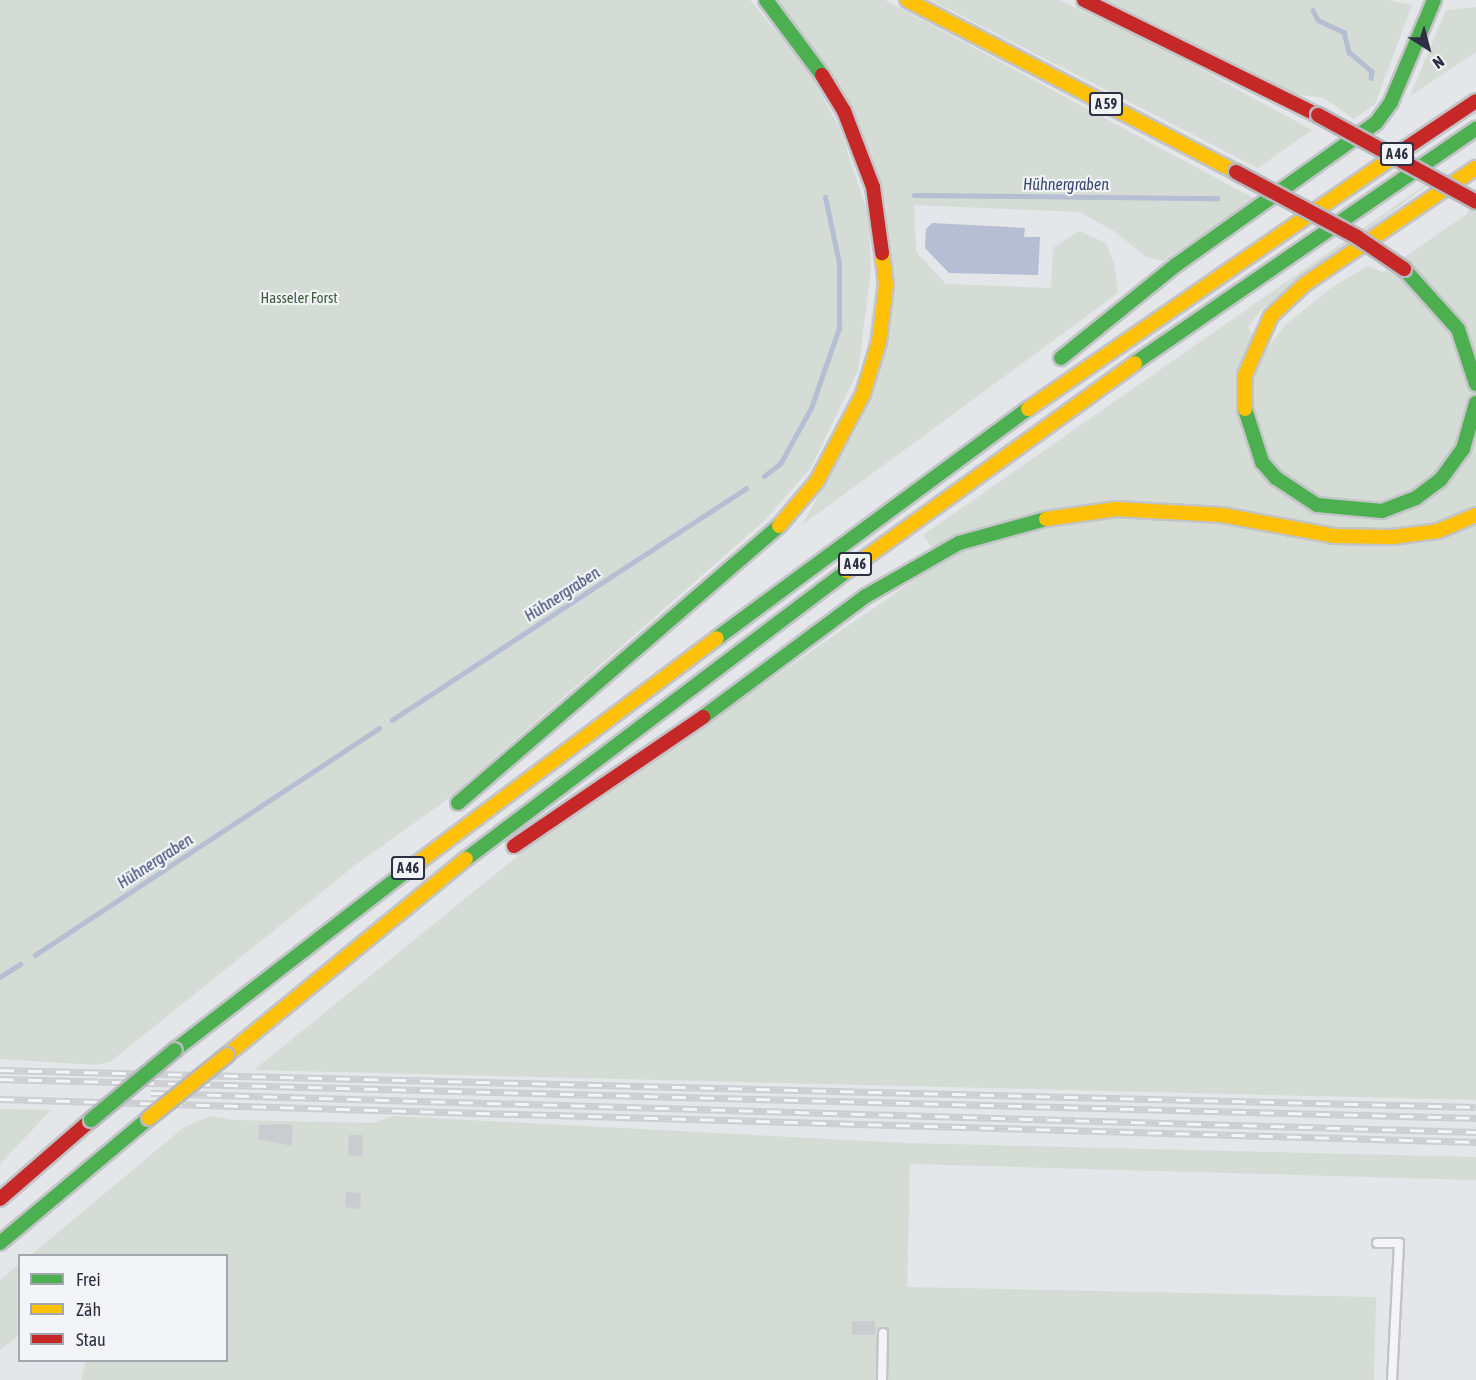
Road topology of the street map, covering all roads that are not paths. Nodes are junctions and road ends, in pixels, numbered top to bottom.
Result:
1 (766, 0) edge
2 (907, 0) edge
3 (1084, 0) edge
4 (1434, 0) edge
5 (1476, 101) edge
6 (1476, 129) edge
7 (1476, 168) edge
8 (1476, 202) edge
9 (1051, 366) dead end
10 (1476, 384) edge
11 (1029, 388) dead end
12 (1476, 403) edge
13 (1010, 422) junction
14 (1476, 515) edge
15 (448, 811) dead end
16 (503, 854) dead end
17 (430, 909) dead end
18 (212, 1002) dead end
19 (258, 1029) junction
20 (58, 1128) dead end
21 (43, 1140) dead end
22 (5, 1195) edge
23 (0, 1243) edge
24 (1377, 1243) dead end
25 (883, 1333) dead end
26 (882, 1380) edge
27 (1392, 1380) edge

1 - 15 highway
2 - 10 highway, A 59, bridge
3 - 8 highway, bridge
4 - 9 highway
5 - 13 highway, A 46
6 - 19 highway, A 46
7 - 12 highway
11 - 13 highway
13 - 22 highway, A 46, bridge
14 - 16 highway
17 - 19 highway
18 - 20 highway
19 - 23 highway, A 46, bridge
21 - 22 highway
24 - 27 lane
25 - 26 lane

